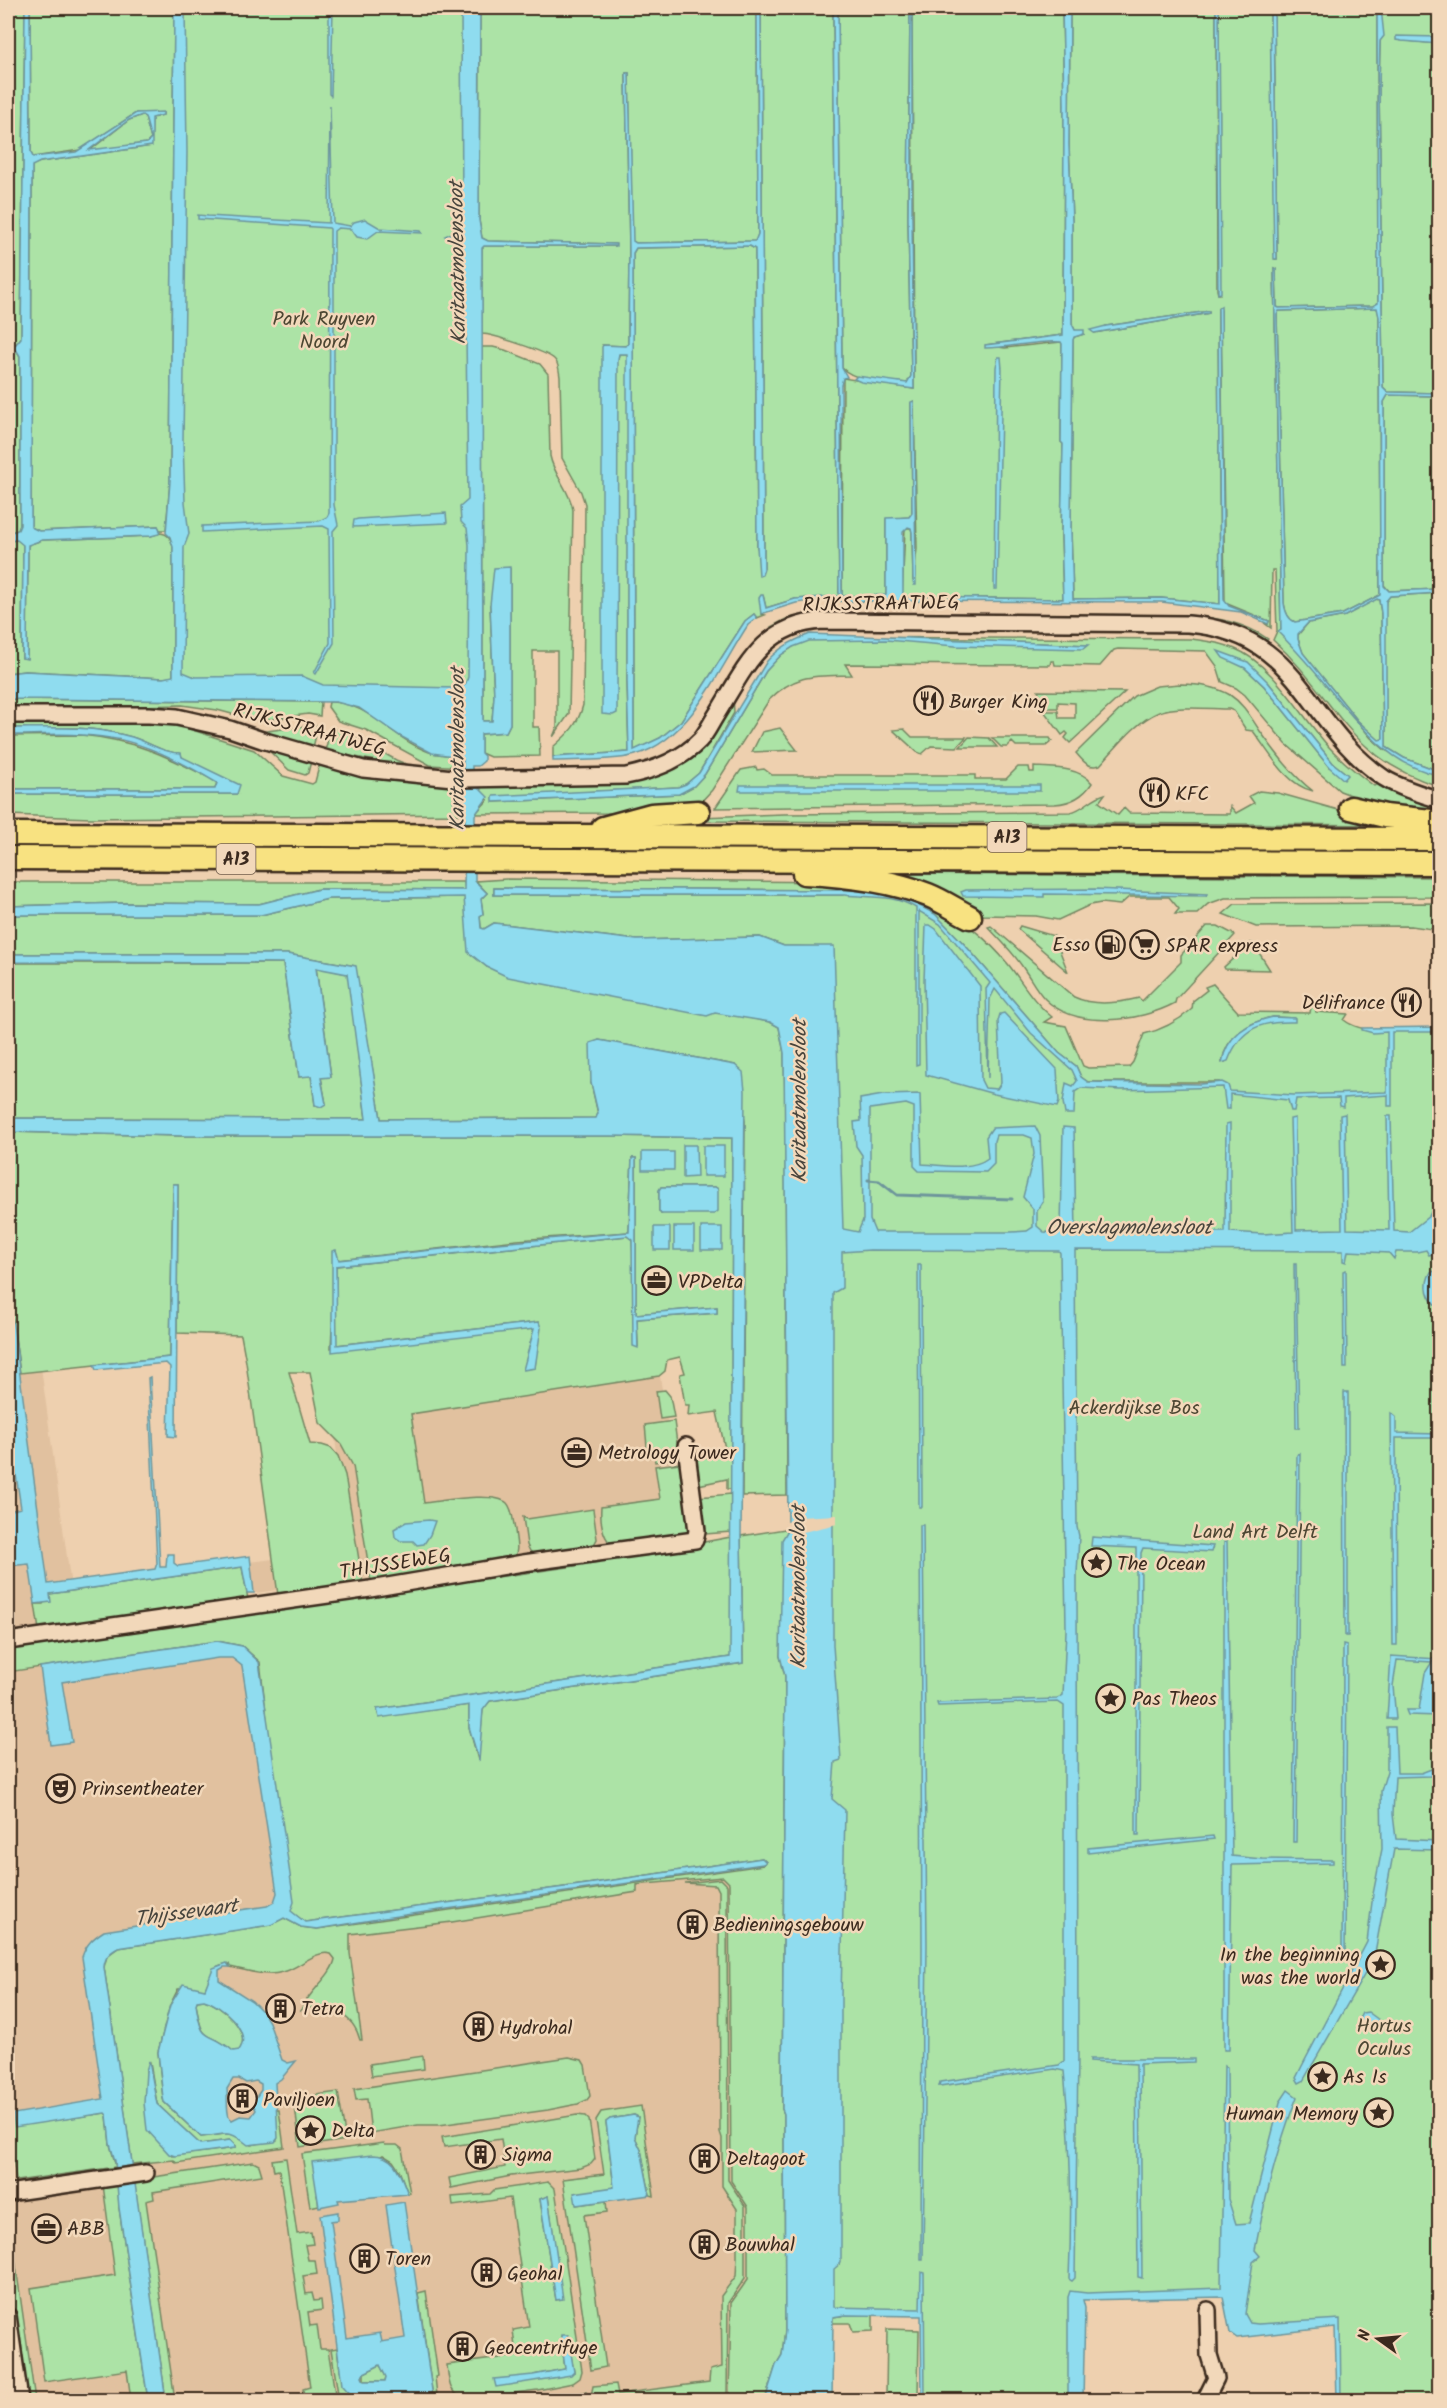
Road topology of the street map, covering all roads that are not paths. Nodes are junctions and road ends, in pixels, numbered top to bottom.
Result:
1 (8, 715) edge
2 (1440, 800) edge
3 (1351, 808) dead end
4 (698, 812) dead end
5 (1440, 822) edge
6 (8, 834) edge
7 (574, 836) junction
8 (1440, 839) edge
9 (8, 858) edge
10 (651, 860) junction
11 (1440, 863) edge
12 (970, 917) dead end
13 (686, 1446) dead end
14 (8, 1641) edge
15 (146, 2173) dead end
16 (8, 2193) edge
17 (1208, 2310) dead end
18 (8, 2316) edge
19 (20, 2400) edge
20 (1205, 2400) edge

1 - 2 street, RIJKSSTRAATWEG
3 - 5 highway
4 - 7 highway, A13
6 - 7 highway, A13
7 - 8 highway, A13
9 - 10 highway, A13
10 - 11 highway, A13
10 - 12 highway, A13
13 - 14 street, THIJSSEWEG
15 - 16 street
17 - 20 street
18 - 19 street

